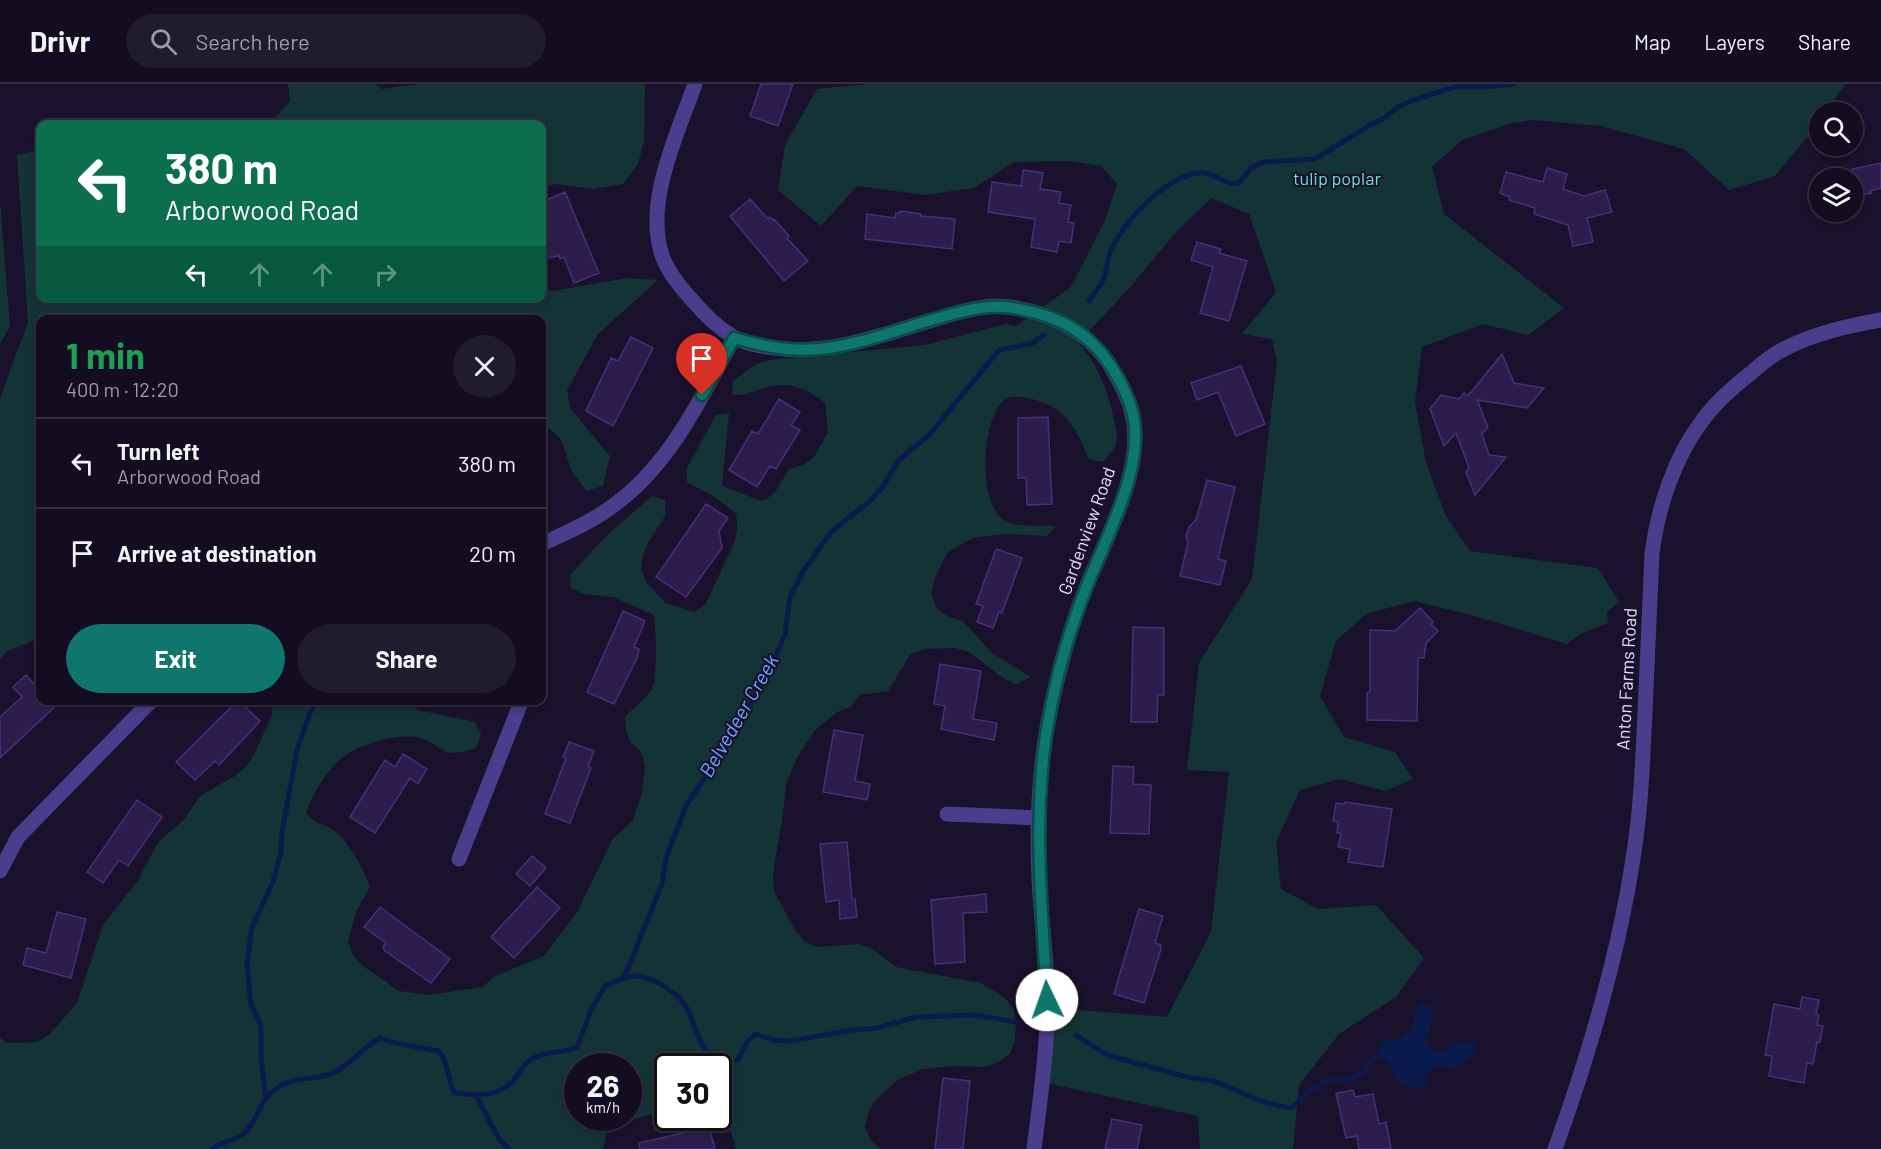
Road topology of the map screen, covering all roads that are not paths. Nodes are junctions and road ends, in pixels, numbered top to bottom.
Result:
1 (695, 84) edge
2 (1881, 320) edge
3 (734, 338) junction
4 (546, 541) edge
5 (147, 705) edge
6 (520, 705) edge
7 (946, 814) dead end
8 (1039, 818) junction
9 (459, 860) dead end
10 (0, 871) edge
11 (1034, 1149) edge
12 (1555, 1149) edge

1 - 3 street, Gardenview Road
2 - 12 street, Anton Farms Road
3 - 4 street
3 - 8 street, Gardenview Road
5 - 10 street
6 - 9 street
7 - 8 street
8 - 11 street, Gardenview Road

